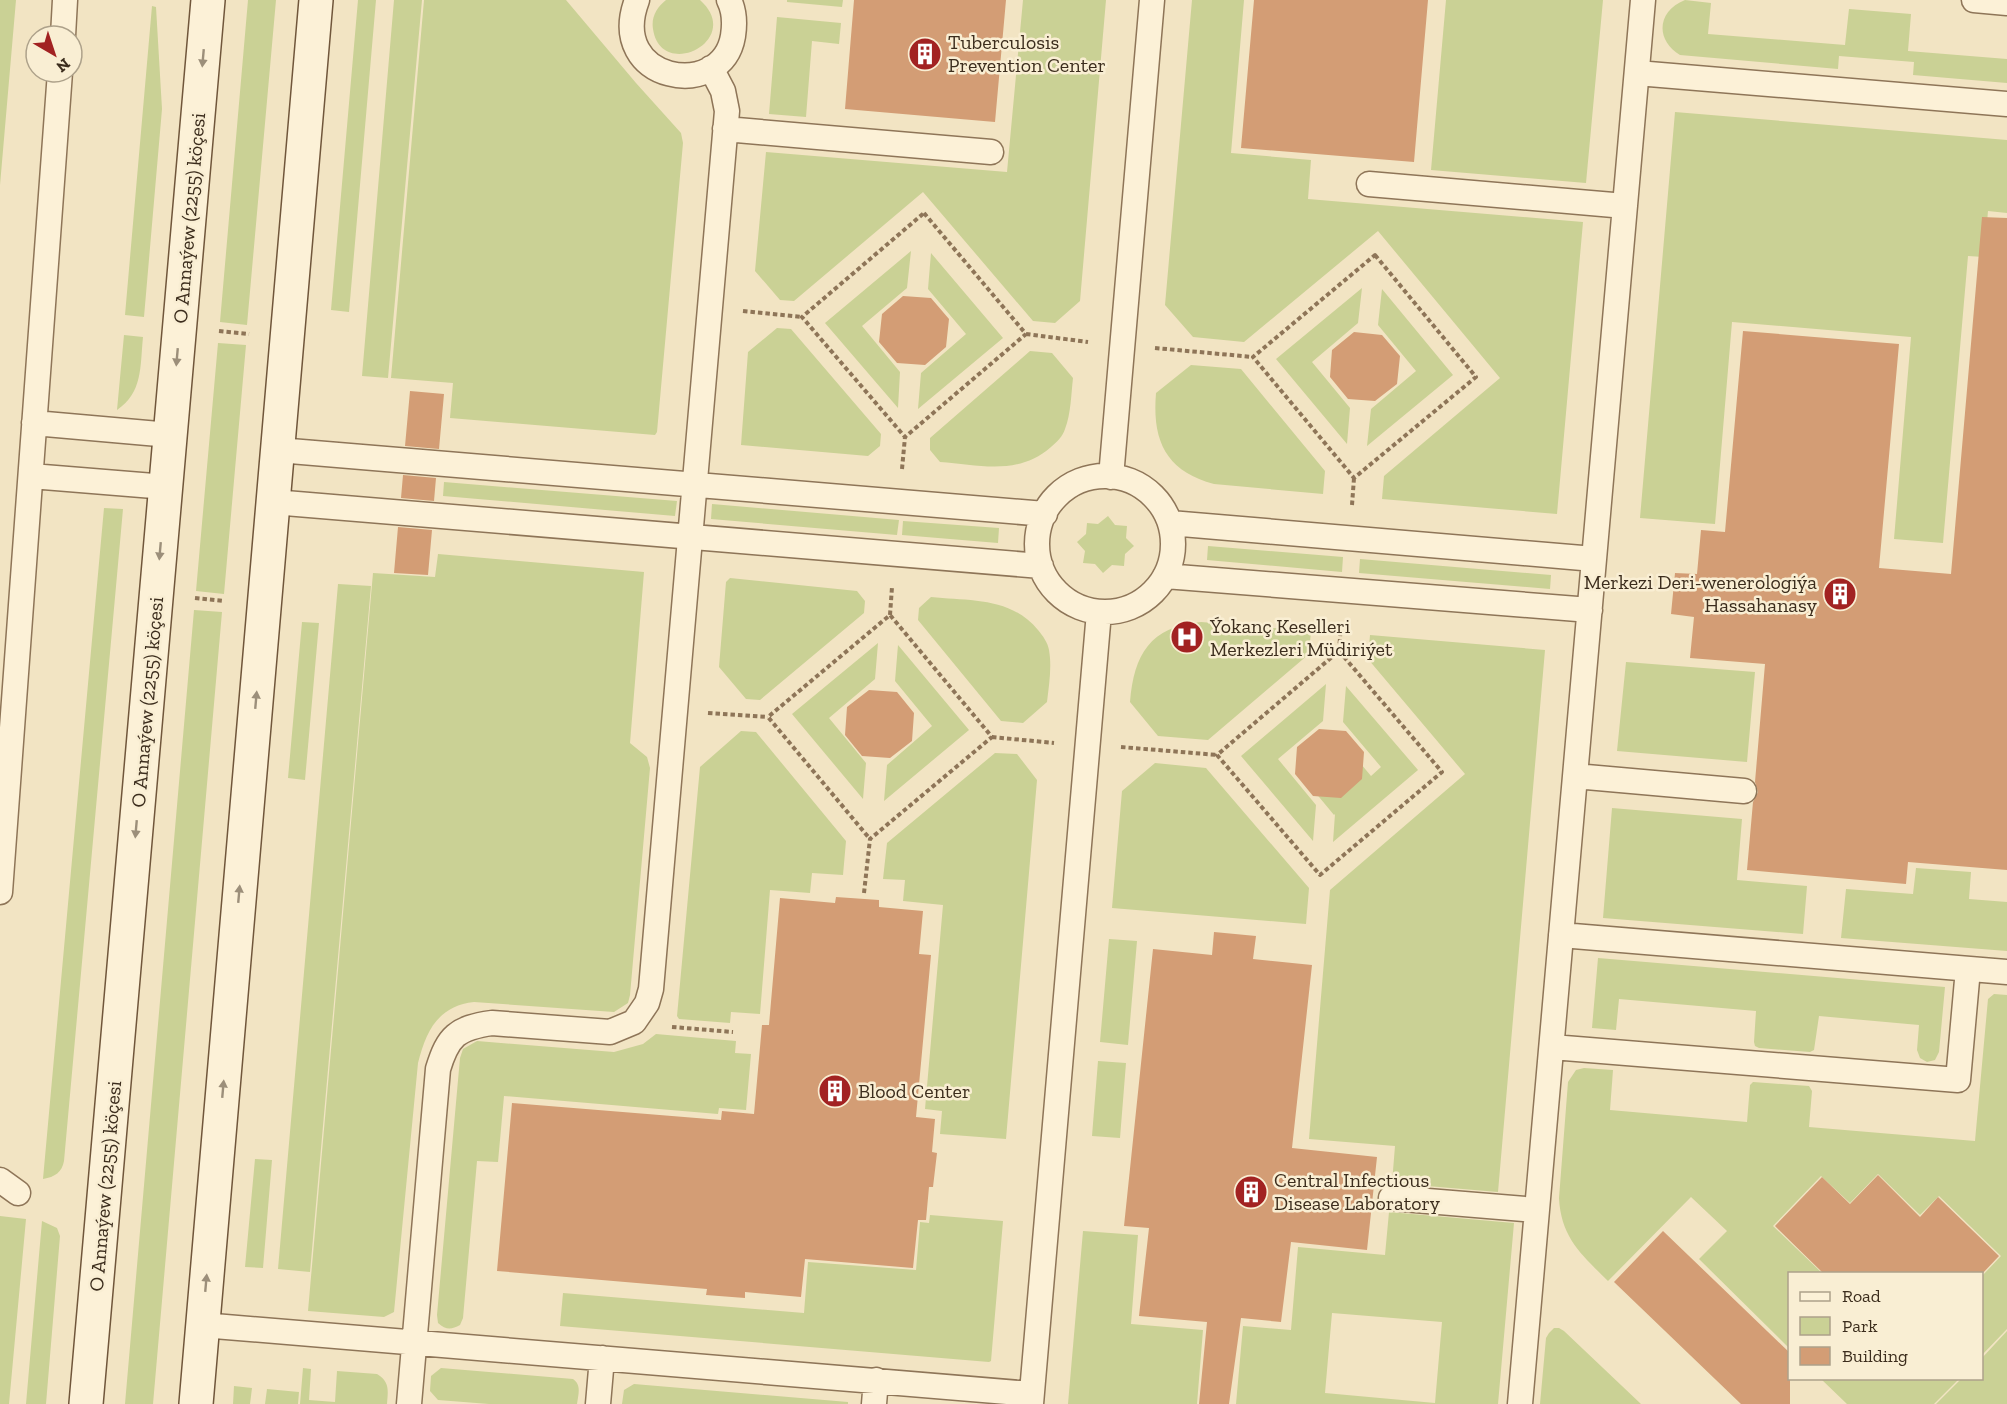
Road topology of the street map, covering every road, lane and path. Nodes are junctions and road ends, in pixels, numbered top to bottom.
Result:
1 (66, 0) edge
2 (208, 0) edge
3 (316, 0) edge
4 (729, 0) edge
5 (1152, 0) edge
6 (1643, 0) edge
7 (1974, 0) edge
8 (630, 2) edge
9 (2007, 3) edge
10 (64, 24) edge
11 (711, 68) junction
12 (1637, 73) junction
13 (59, 84) edge
14 (2007, 104) edge
15 (725, 129) junction
16 (991, 152) dead end
17 (1369, 184) dead end
18 (1625, 206) junction
19 (743, 310) dead end
20 (802, 317) junction
21 (218, 331) dead end
22 (249, 334) dead end
23 (1026, 334) junction
24 (1092, 342) dead end
25 (1148, 347) dead end
26 (1253, 357) junction
27 (34, 423) junction
28 (170, 435) junction
29 (905, 437) junction
30 (278, 450) junction
31 (31, 476) junction
32 (1111, 477) junction
33 (1354, 478) junction
34 (901, 479) dead end
35 (694, 484) junction
36 (166, 487) junction
37 (273, 502) junction
38 (1351, 506) dead end
39 (1045, 514) junction
40 (1170, 524) junction
41 (690, 536) junction
42 (1594, 559) junction
43 (1041, 566) junction
44 (1165, 576) junction
45 (893, 582) dead end
46 (194, 598) dead end
47 (224, 601) dead end
48 (1590, 610) junction
49 (1099, 612) junction
50 (890, 615) junction
51 (1341, 622) dead end
52 (1339, 651) junction
53 (701, 712) dead end
54 (768, 717) junction
55 (992, 737) junction
56 (1064, 744) dead end
57 (1115, 747) dead end
58 (1217, 755) junction
59 (1575, 776) junction
60 (1744, 791) dead end
61 (870, 839) junction
62 (0, 892) edge
63 (864, 893) dead end
64 (1561, 935) junction
65 (1968, 969) junction
66 (2007, 972) edge
67 (671, 1027) dead end
68 (733, 1032) dead end
69 (1552, 1047) junction
70 (1391, 1198) dead end
71 (1537, 1210) junction
72 (202, 1325) junction
73 (414, 1343) junction
74 (602, 1358) junction
75 (875, 1392) edge
76 (1031, 1399) edge
77 (86, 1404) edge
78 (196, 1404) edge
79 (409, 1404) edge
80 (598, 1404) edge
81 (1520, 1404) edge

1 - 10 lane
2 -> 28 main road, O Annaýew (2255) köçesi
3 - 30 main road
4 - 11 lane
5 - 32 lane
6 - 12 lane
7 - 9 lane
8 - 11 lane
11 - 15 lane
12 - 14 lane
12 - 18 lane
13 - 27 lane
15 - 16 lane
15 - 35 lane
17 - 18 lane
18 - 42 lane
19 - 20 path
20 - 23 path
20 - 29 path
21 - 22 path
23 - 24 path
23 - 29 path
25 - 26 path
26 - 33 path
26 - 33 path
27 - 28 lane
27 - 31 lane
28 - 36 main road, O Annaýew (2255) köçesi
29 - 34 path
30 - 35 lane
30 - 37 main road
31 - 36 lane
31 - 62 lane
32 - 39 lane
32 - 40 lane
33 - 38 path
35 - 39 lane
35 - 41 lane
36 -> 77 main road, O Annaýew (2255) köçesi
37 - 41 lane
72 -> 37 main road
39 - 43 lane
40 - 42 lane
40 - 44 lane
41 - 43 lane
41 - 73 lane
42 - 48 lane
43 - 49 lane
44 - 48 lane
44 - 49 lane
45 - 50 path
46 - 47 path
48 - 59 lane
49 - 76 lane
50 - 54 path
50 - 55 path
51 - 52 path
52 - 58 path
52 - 58 path
53 - 54 path
54 - 61 path
55 - 56 path
55 - 61 path
57 - 58 path
59 - 60 lane
59 - 64 lane
61 - 63 path
64 - 65 lane
64 - 69 lane
65 - 66 lane
65 - 69 lane
67 - 68 path
69 - 71 lane
70 - 71 lane
71 - 81 lane
72 - 73 lane
72 - 78 main road
73 - 74 lane
73 - 79 lane
74 - 75 lane
74 - 80 lane
75 - 76 lane

